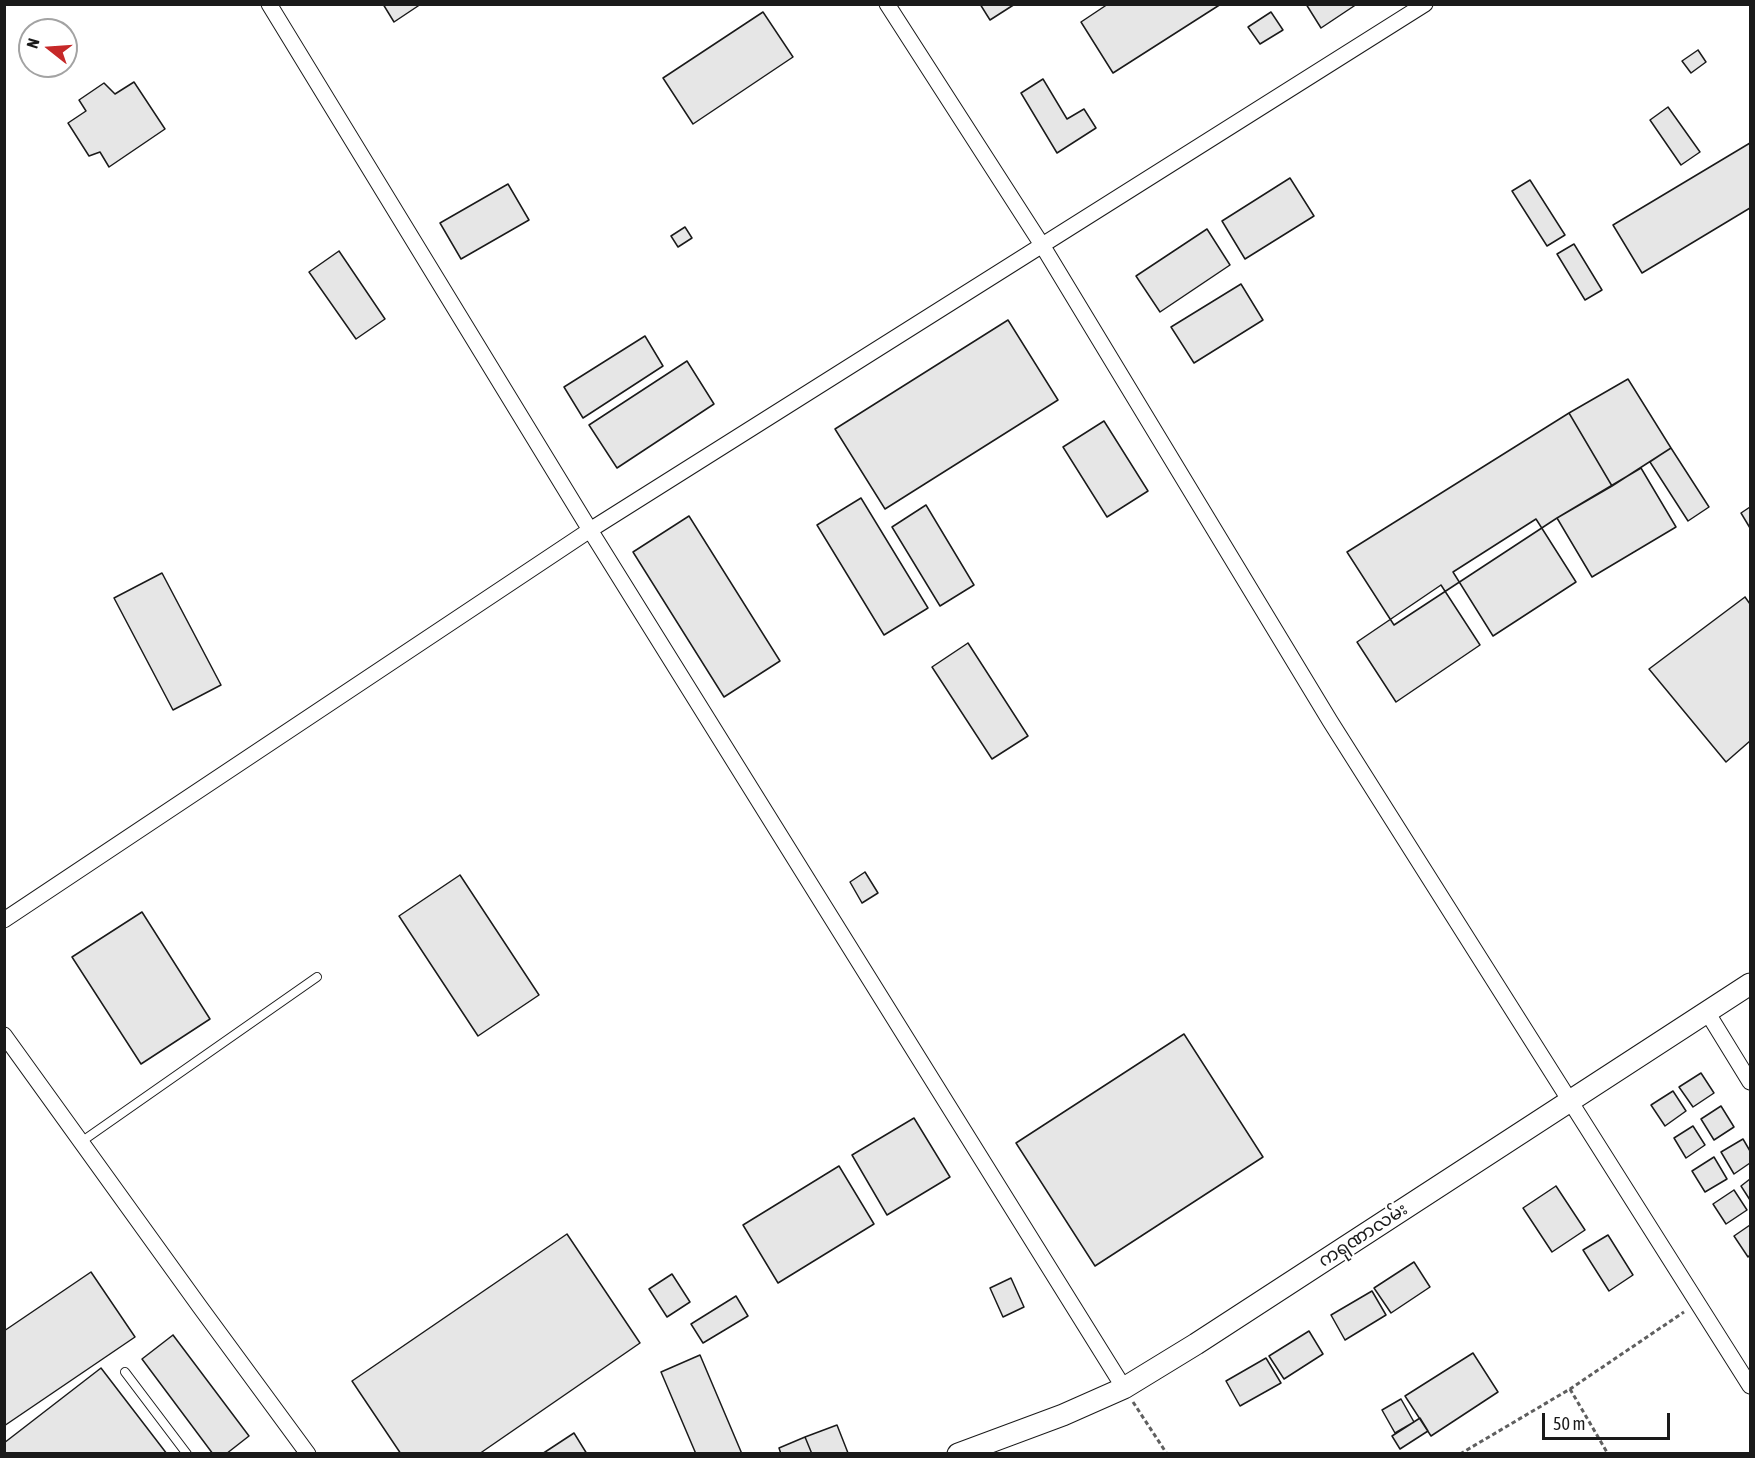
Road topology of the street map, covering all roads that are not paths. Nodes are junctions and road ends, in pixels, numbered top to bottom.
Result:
1 (268, 4) edge
2 (887, 4) edge
3 (1425, 4) edge
4 (1042, 245) junction
5 (590, 530) junction
6 (4, 920) edge
7 (317, 977) dead end
8 (1750, 984) edge
9 (1707, 1012) junction
10 (4, 1035) edge
11 (1750, 1082) edge
12 (1570, 1100) junction
13 (81, 1142) junction
14 (125, 1372) dead end
15 (1750, 1386) edge
16 (1124, 1388) junction
17 (187, 1454) edge
18 (308, 1454) edge
19 (958, 1454) edge

1 - 5 street
2 - 4 street
3 - 4 street
4 - 5 street
4 - 12 street
5 - 6 street
5 - 16 street
7 - 13 lane
8 - 9 street, ကရုဏာလမ်း
9 - 11 street
9 - 12 street, ကရုဏာလမ်း
10 - 13 street
12 - 15 street
12 - 16 street, ကရုဏာလမ်း
13 - 18 street
14 - 17 lane
16 - 19 street, ကရုဏာလမ်း

